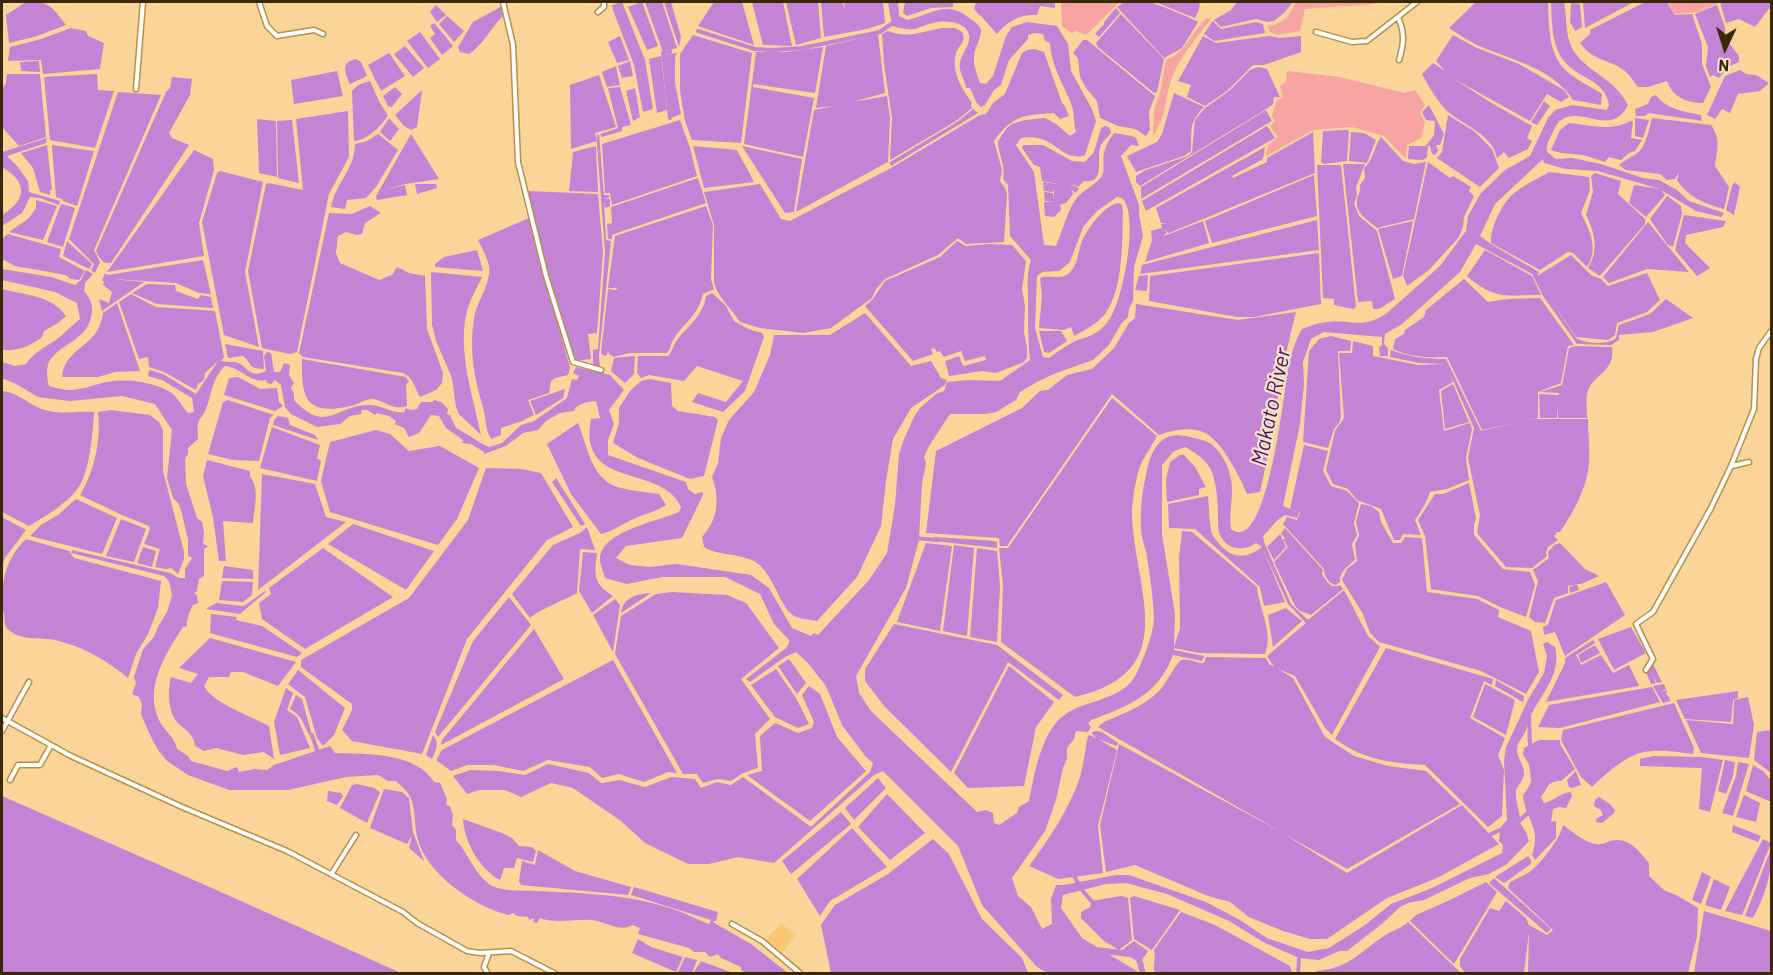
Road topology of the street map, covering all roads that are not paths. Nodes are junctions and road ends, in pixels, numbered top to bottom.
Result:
1 (143, 2) edge
2 (259, 2) edge
3 (503, 2) edge
4 (604, 2) edge
5 (1417, 2) edge
6 (598, 12) dead end
7 (1398, 17) junction
8 (1316, 32) dead end
9 (323, 34) dead end
10 (1399, 60) dead end
11 (136, 88) dead end
12 (1772, 330) edge
13 (601, 370) dead end
14 (1749, 462) dead end
15 (1731, 466) junction
16 (1646, 670) dead end
17 (29, 682) dead end
18 (2, 718) edge
19 (7, 721) junction
20 (2, 731) edge
21 (51, 745) junction
22 (10, 780) dead end
23 (356, 835) dead end
24 (332, 873) junction
25 (732, 924) dead end
26 (490, 952) junction
27 (488, 974) edge
28 (556, 974) edge
29 (801, 974) edge

1 - 11 street
2 - 9 street
3 - 13 street
4 - 6 street
5 - 7 street
7 - 8 street
7 - 10 street
12 - 15 street
14 - 15 street
15 - 16 street
17 - 19 street
18 - 19 street
19 - 20 street
19 - 21 street
21 - 22 street
21 - 24 street
23 - 24 street
24 - 26 street
25 - 29 street
26 - 27 street
26 - 28 street

